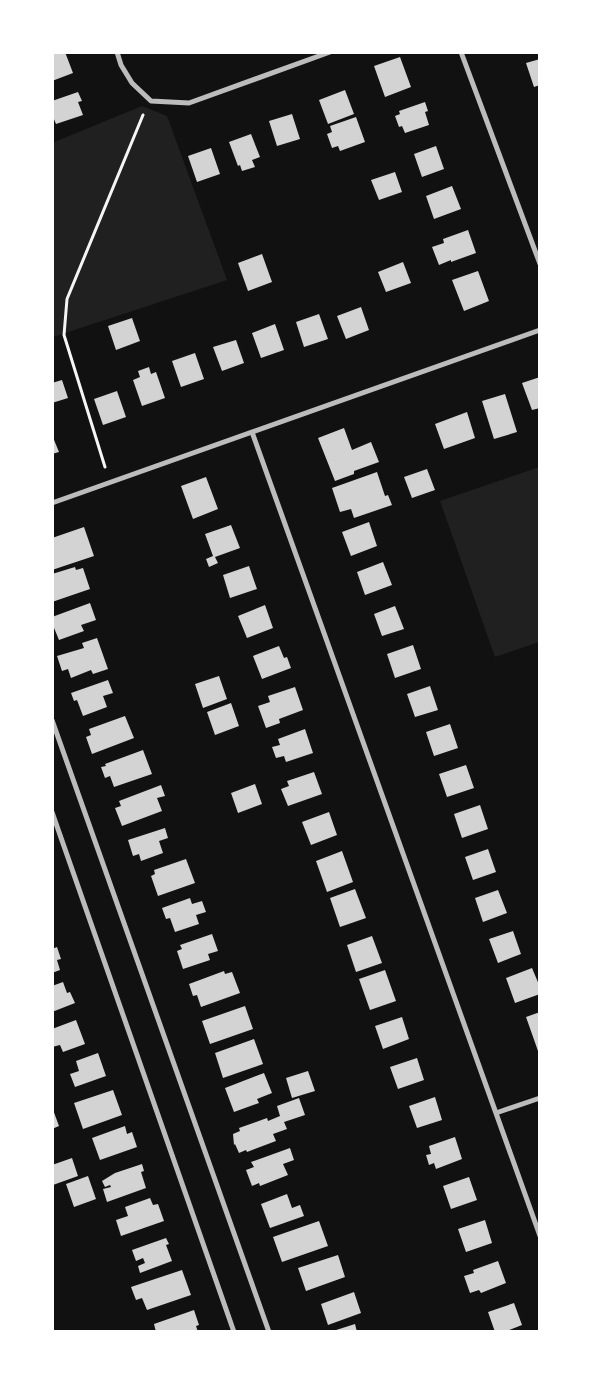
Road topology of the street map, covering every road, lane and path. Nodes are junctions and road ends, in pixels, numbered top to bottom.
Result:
1 (117, 52) edge
2 (330, 52) edge
3 (461, 52) edge
4 (143, 115) dead end
5 (540, 264) edge
6 (540, 330) edge
7 (252, 432) junction
8 (104, 467) dead end
9 (52, 503) edge
10 (52, 720) edge
11 (52, 812) edge
12 (540, 1098) edge
13 (496, 1113) junction
14 (540, 1236) edge
15 (234, 1332) edge
16 (269, 1332) edge

1 - 2 street
3 - 5 street
4 - 8 path
6 - 7 street
7 - 9 street
7 - 13 street
10 - 16 street
11 - 15 street
12 - 13 street
13 - 14 street

